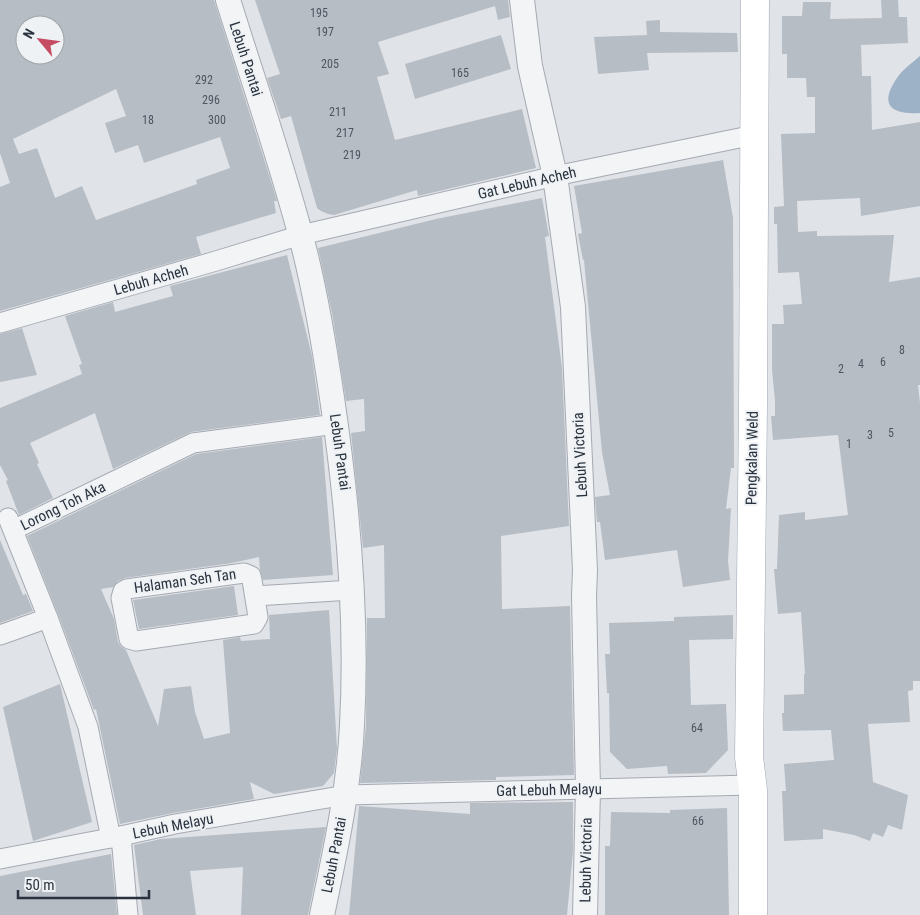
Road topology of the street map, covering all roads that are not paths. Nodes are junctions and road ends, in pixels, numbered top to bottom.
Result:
1 (228, 0) edge
2 (522, 0) edge
3 (755, 0) edge
4 (754, 135) junction
5 (556, 176) junction
6 (301, 235) junction
7 (0, 323) edge
8 (336, 424) junction
9 (352, 590) junction
10 (255, 596) junction
11 (48, 618) junction
12 (0, 635) edge
13 (752, 785) junction
14 (588, 789) junction
15 (346, 795) junction
16 (116, 837) junction
17 (0, 859) edge
18 (128, 915) edge
19 (322, 915) edge
20 (585, 915) edge
21 (753, 915) edge

1 - 6 street, Lebuh Pantai
2 - 5 street, Lebuh Victoria
3 - 4 main road, Pengkalan Weld
4 - 5 street, Gat Lebuh Acheh
4 - 13 main road, Pengkalan Weld
5 - 6 street, Gat Lebuh Acheh
5 - 14 street, Lebuh Victoria
6 - 7 street, Lebuh Acheh
6 - 8 street, Lebuh Pantai
8 - 9 street, Lebuh Pantai
8 - 11 street, Lorong Toh Aka
9 - 10 street
9 - 15 street, Lebuh Pantai
10 - 10 street, Halaman Seh Tan
11 - 12 street
11 - 16 street, Lorong Toh Aka
13 - 14 street, Gat Lebuh Melayu
13 - 21 main road, Pengkalan Weld
14 - 15 street, Gat Lebuh Melayu
14 - 20 street, Lebuh Victoria
15 - 16 street, Lebuh Melayu
15 - 19 street, Lebuh Pantai
16 - 17 street, Lebuh Melayu
16 - 18 street, Lorong Toh Aka

